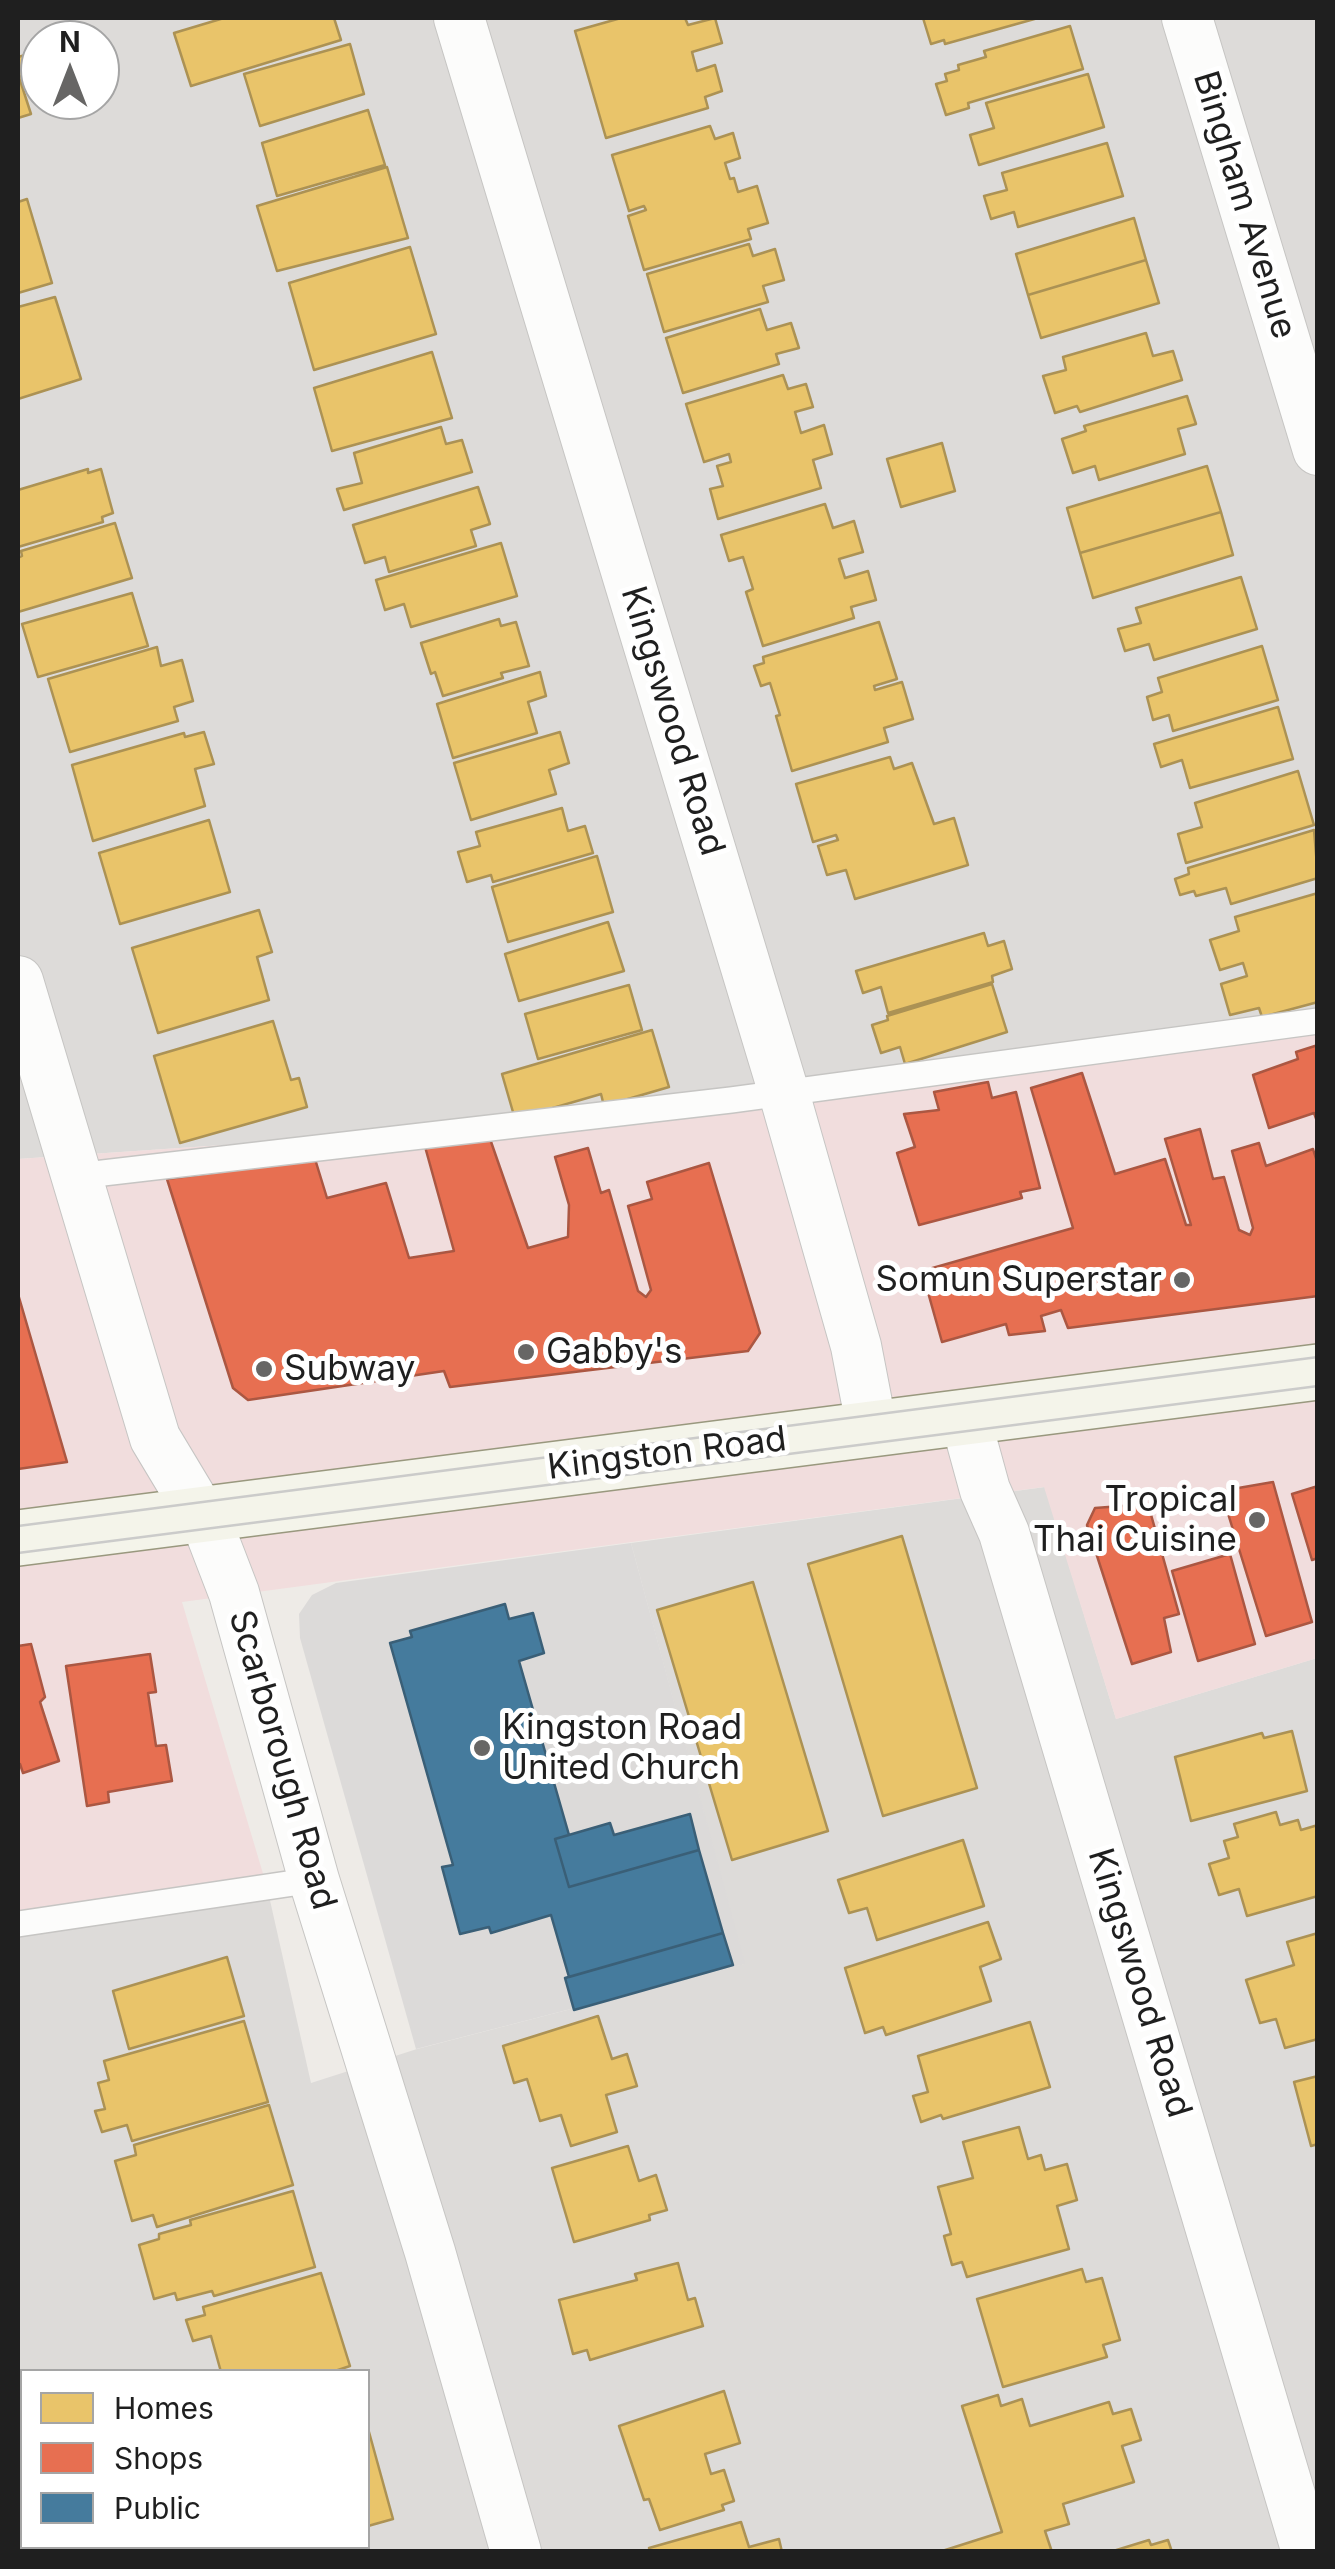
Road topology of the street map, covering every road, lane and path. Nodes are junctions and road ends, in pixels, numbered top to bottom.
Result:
1 (459, 18) edge
2 (1188, 18) edge
3 (1318, 450) edge
4 (18, 981) edge
5 (1318, 1021) edge
6 (784, 1093) junction
7 (77, 1176) junction
8 (1318, 1372) edge
9 (965, 1417) junction
10 (872, 1429) junction
11 (199, 1512) junction
12 (18, 1538) edge
13 (314, 1880) junction
14 (18, 1924) edge
15 (516, 2552) edge
16 (1307, 2552) edge

1 - 6 street, Kingswood Road
2 - 3 street, Bingham Avenue
4 - 7 street, Scarborough Road
5 - 6 lane
6 - 7 lane
6 - 10 street, Kingswood Road
7 - 11 street, Scarborough Road
8 - 9 main road, Kingston Road
9 - 10 main road, Kingston Road
9 - 16 street, Kingswood Road
10 - 11 main road, Kingston Road
11 - 12 main road, Kingston Road
11 - 13 street, Scarborough Road
13 - 14 lane
13 - 15 street, Scarborough Road

